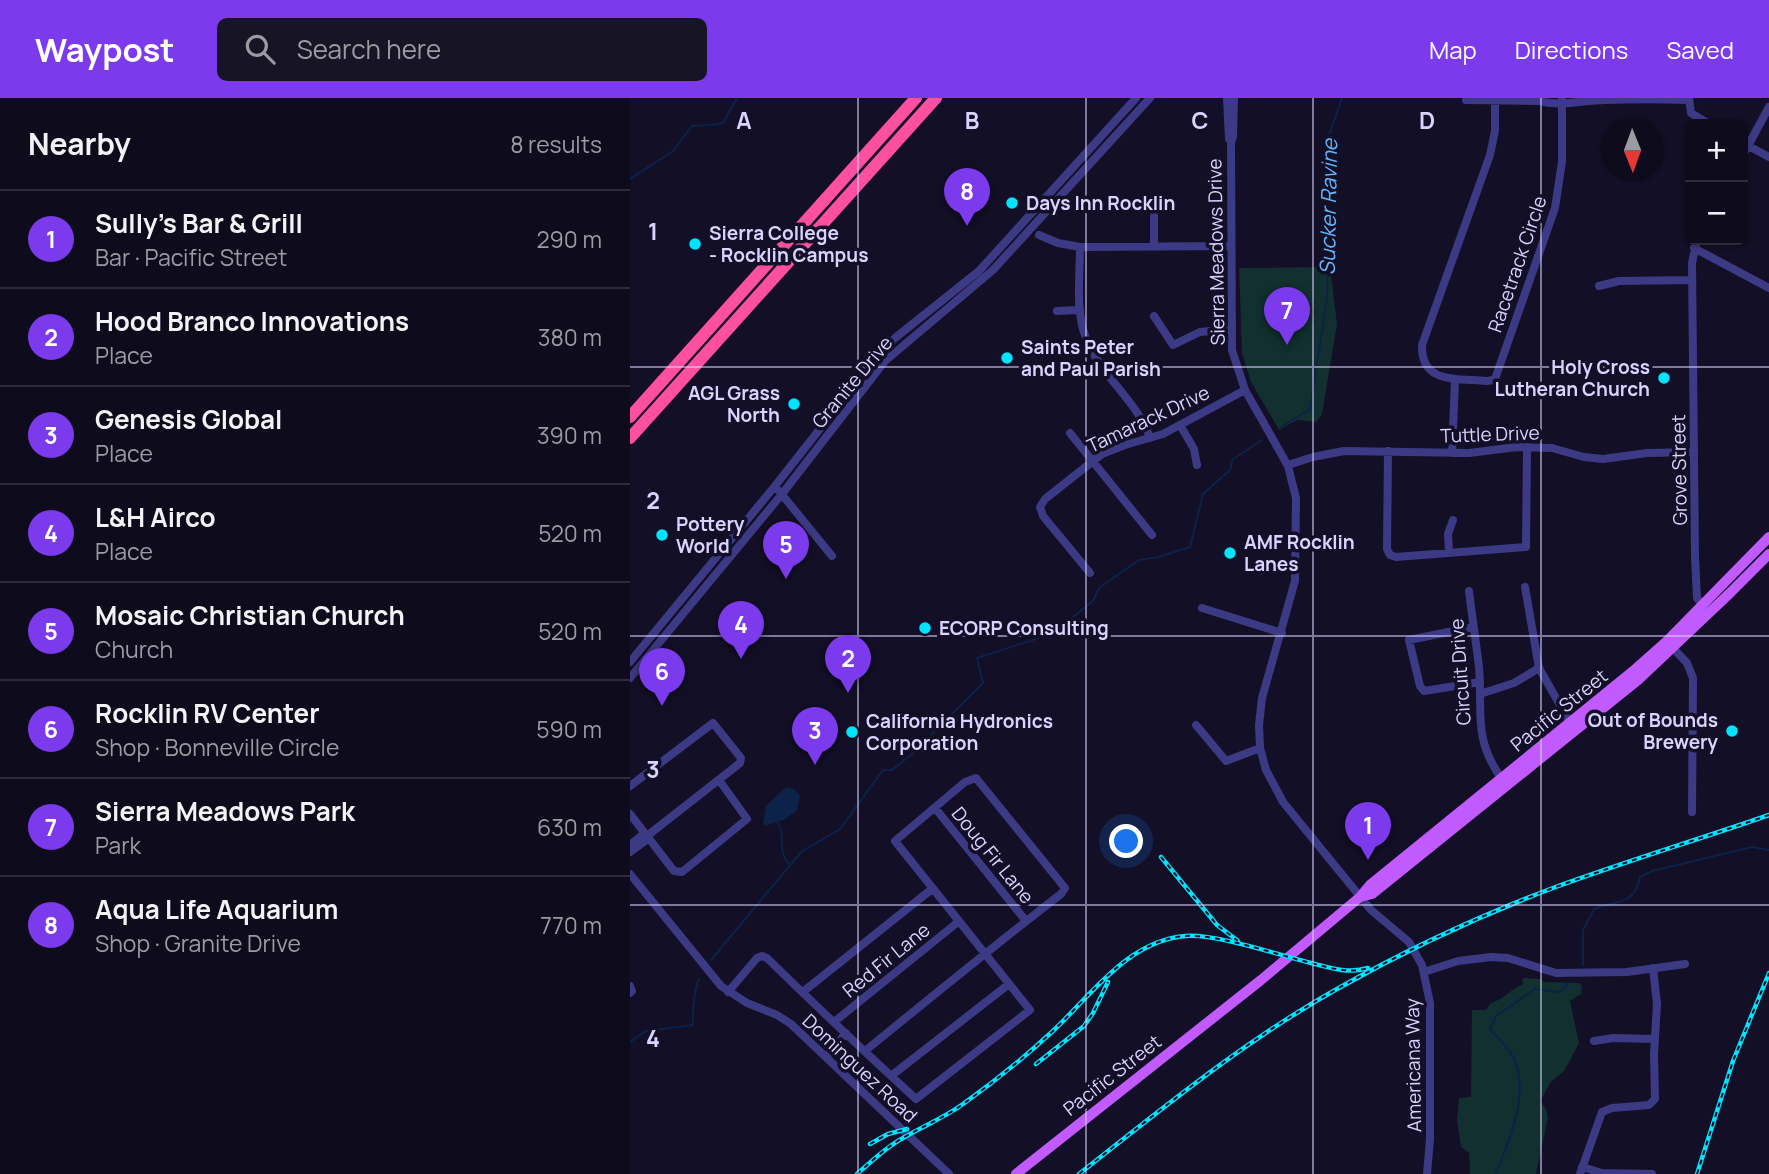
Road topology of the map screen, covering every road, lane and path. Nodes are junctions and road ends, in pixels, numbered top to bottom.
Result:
1 (916, 98) edge
2 (936, 98) edge
3 (1136, 98) edge
4 (1150, 98) edge
5 (1231, 98) edge
6 (1541, 99) edge
7 (1598, 99) edge
8 (1689, 99) edge
9 (1466, 100) dead end
10 (1495, 101) junction
11 (1562, 102) junction
12 (1769, 107) edge
13 (1701, 119) edge
14 (1748, 139) edge
15 (1231, 142) junction
16 (1748, 146) edge
17 (1769, 157) edge
18 (1154, 216) dead end
19 (1039, 235) dead end
20 (1695, 245) edge
21 (1697, 245) edge
22 (1231, 246) junction
23 (1080, 247) junction
24 (1154, 247) junction
25 (1692, 281) junction
26 (1599, 286) dead end
27 (1769, 288) edge
28 (1080, 310) junction
29 (1056, 311) dead end
30 (1154, 316) dead end
31 (1231, 329) junction
32 (1455, 380) junction
33 (1245, 390) junction
34 (630, 417) edge
35 (1180, 425) junction
36 (1070, 433) dead end
37 (630, 438) edge
38 (1150, 438) junction
39 (1527, 447) junction
40 (1388, 451) junction
41 (1694, 452) junction
42 (1452, 453) junction
43 (1092, 461) junction
44 (1197, 465) dead end
45 (1288, 465) junction
46 (775, 486) junction
47 (782, 494) junction
48 (1453, 520) dead end
49 (1152, 535) dead end
50 (1767, 539) edge
51 (1449, 553) junction
52 (1769, 554) edge
53 (832, 556) dead end
54 (1751, 572) junction
55 (1090, 573) dead end
56 (1525, 587) dead end
57 (1469, 591) dead end
58 (1202, 608) dead end
59 (1706, 609) junction
60 (1473, 627) junction
61 (1282, 633) junction
62 (1673, 648) junction
63 (630, 662) edge
64 (1539, 668) junction
65 (630, 678) edge
66 (1479, 682) junction
67 (1480, 694) junction
68 (1196, 725) dead end
69 (1573, 727) junction
70 (1260, 748) junction
71 (719, 780) junction
72 (1504, 782) junction
73 (630, 786) edge
74 (935, 808) junction
75 (1692, 813) dead end
76 (630, 814) edge
77 (647, 836) junction
78 (630, 845) edge
79 (630, 852) edge
80 (630, 874) edge
81 (932, 889) junction
82 (1360, 897) junction
83 (1026, 921) junction
84 (958, 922) junction
85 (986, 954) junction
86 (1685, 964) dead end
87 (1653, 968) junction
88 (1424, 972) junction
89 (1009, 984) junction
90 (630, 986) edge
91 (804, 991) junction
92 (728, 992) junction
93 (630, 993) edge
94 (834, 1022) junction
95 (846, 1033) junction
96 (1655, 1039) junction
97 (1594, 1041) dead end
98 (865, 1051) junction
99 (826, 1057) junction
100 (891, 1076) junction
101 (1581, 1170) edge
102 (949, 1174) edge
103 (1016, 1174) edge
104 (1427, 1174) edge
105 (1652, 1174) edge

1 - 34 highway
2 - 37 highway
3 - 46 street, Granite Drive
4 - 47 street, Granite Drive
5 - 15 street, Sierra Meadows Drive
5 - 15 street, Sierra Meadows Drive
6 - 10 street
6 - 11 street
7 - 8 street
7 - 11 street
8 - 13 street
9 - 10 street
10 - 32 street, Racetrack Circle
11 - 32 street, Racetrack Circle
12 - 14 street
15 - 22 street, Sierra Meadows Drive
16 - 17 street
18 - 24 street
19 - 23 street
20 - 25 street, Grove Street
21 - 27 street
22 - 24 street
22 - 31 street, Sierra Meadows Drive
23 - 24 street
23 - 28 street
25 - 26 street
25 - 41 street, Grove Street
28 - 29 street
28 - 38 street
30 - 31 street
31 - 33 street, Sierra Meadows Drive
32 - 42 street
33 - 35 street, Tamarack Drive
33 - 45 street, Sierra Meadows Drive
35 - 38 street, Tamarack Drive
35 - 44 street
36 - 43 street
38 - 43 street, Tamarack Drive
39 - 41 street, Tuttle Drive
39 - 42 street, Tuttle Drive
39 - 51 street
40 - 42 street, Tuttle Drive
40 - 45 street, Tuttle Drive
40 - 51 street
41 - 59 street, Grove Street
43 - 49 street
43 - 55 street, Tamarack Drive
45 - 61 street, Sierra Meadows Drive
46 - 47 street
46 - 63 street, Granite Drive
47 - 53 street
47 - 65 street, Granite Drive
48 - 51 street
50 - 54 main road
50 - 59 main road, Pacific Street
52 - 54 main road, Pacific Street
54 - 59 main road, Pacific Street
56 - 64 street
57 - 60 street, Circuit Drive
58 - 61 street
59 - 62 main road, Pacific Street
59 - 69 main road, Pacific Street
60 - 66 street, Circuit Drive
60 - 66 street
61 - 70 street, Sierra Meadows Drive
62 - 69 main road, Pacific Street
62 - 75 street
64 - 67 street
64 - 69 street
66 - 67 street, Circuit Drive
67 - 72 street, Circuit Drive
68 - 70 street
69 - 72 main road, Pacific Street
70 - 82 street, Sierra Meadows Drive
71 - 73 street
71 - 77 street
71 - 77 street
72 - 82 main road, Pacific Street
74 - 81 street
74 - 83 street, Doug Fir Lane
74 - 83 street
76 - 77 street
77 - 78 street
77 - 79 street
80 - 92 street, Dominguez Road
81 - 84 street
81 - 91 street
82 - 88 street, Americana Way
82 - 103 main road, Pacific Street
83 - 85 street
84 - 85 street
84 - 94 street, Red Fir Lane
85 - 89 street
85 - 98 street
86 - 87 street
87 - 88 street
87 - 96 street
88 - 104 street, Americana Way
89 - 100 street
89 - 100 street
90 - 93 street
91 - 92 street
91 - 94 street
92 - 99 street, Dominguez Road
94 - 95 street
95 - 98 street
95 - 99 street
96 - 97 street
96 - 101 street
98 - 100 street
99 - 102 street, Dominguez Road
101 - 105 street

